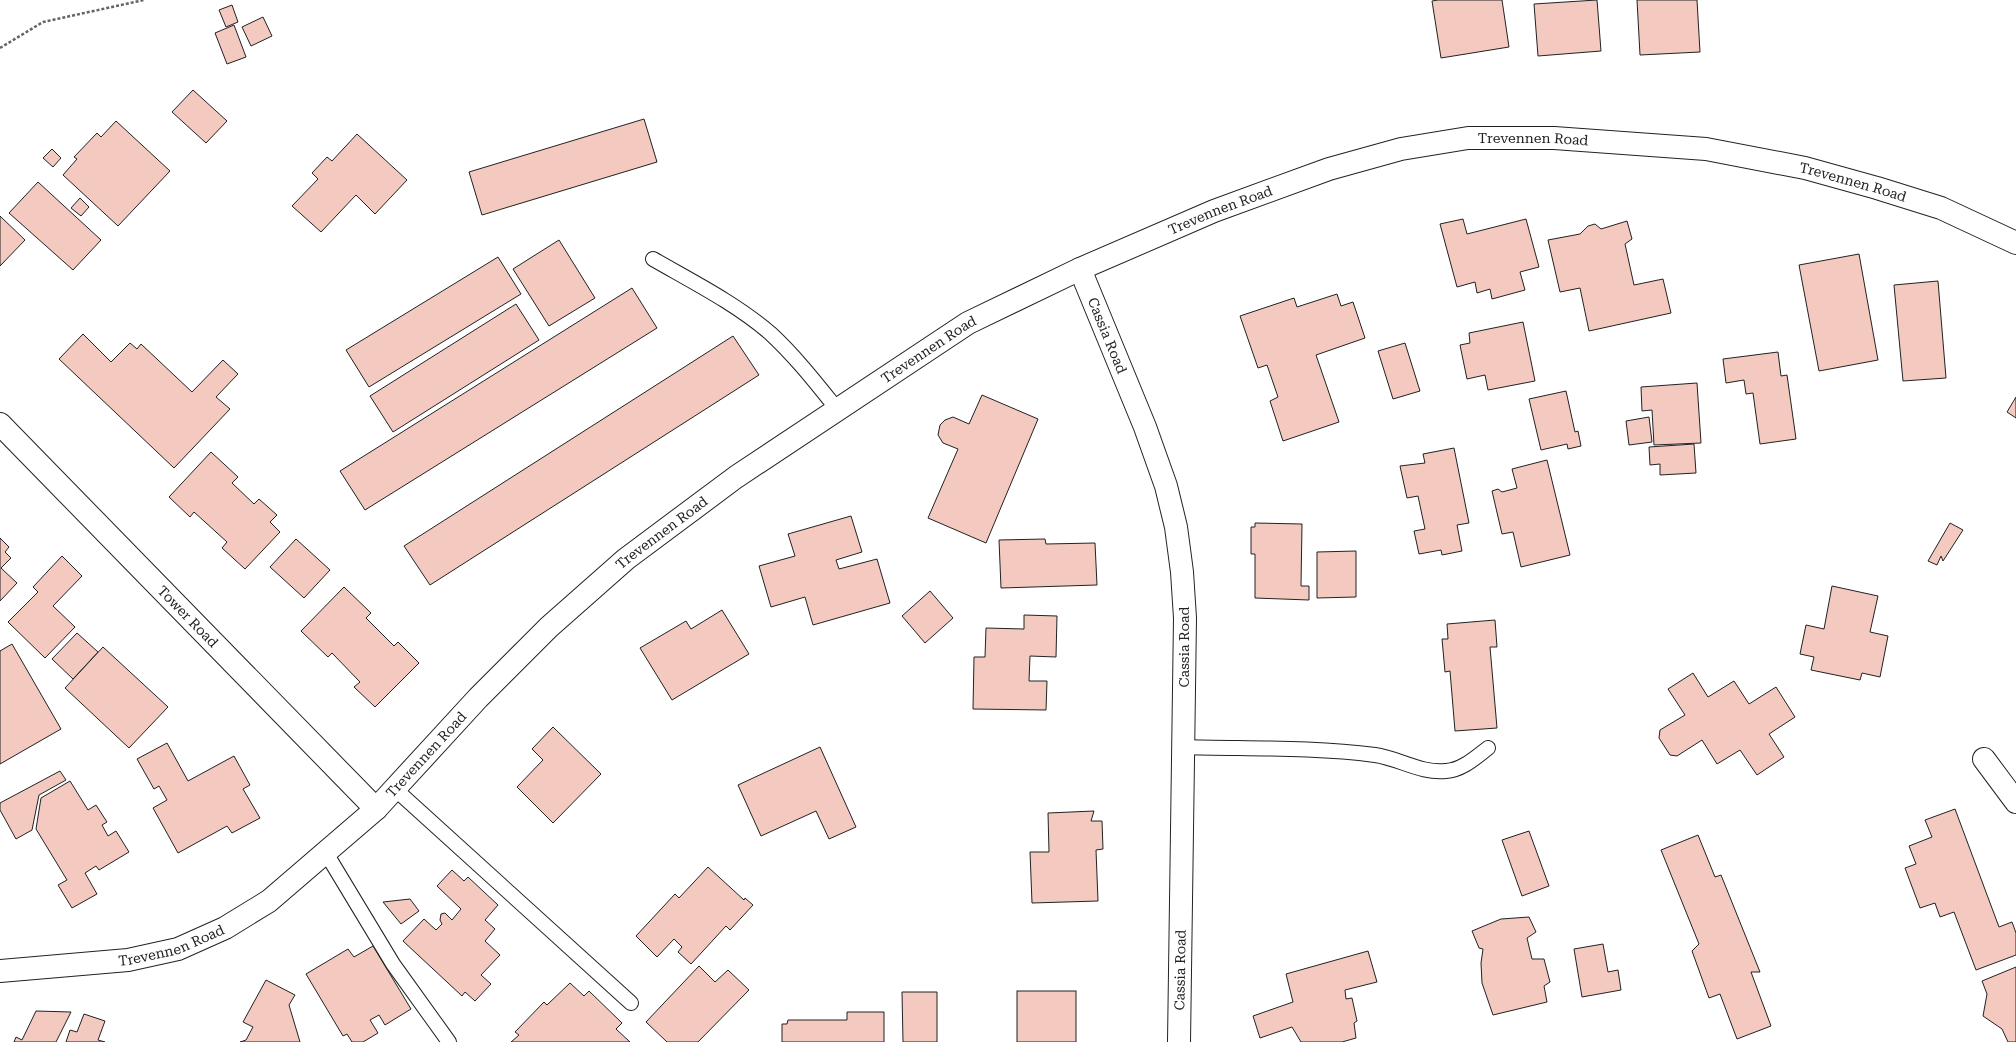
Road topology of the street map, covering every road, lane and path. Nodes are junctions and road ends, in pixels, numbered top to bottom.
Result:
1 (144, 0) edge
2 (0, 48) edge
3 (2016, 242) edge
4 (653, 259) dead end
5 (1080, 269) junction
6 (837, 409) junction
7 (0, 424) edge
8 (1183, 747) junction
9 (1488, 748) dead end
10 (1984, 759) dead end
11 (395, 789) junction
12 (2016, 802) edge
13 (376, 809) junction
14 (326, 853) junction
15 (0, 971) edge
16 (631, 1004) dead end
17 (449, 1042) edge
18 (1179, 1042) edge

1 - 2 path
3 - 5 street, Trevennen Road
4 - 6 lane
5 - 6 street, Trevennen Road
5 - 8 street, Cassia Road
6 - 11 street, Trevennen Road
7 - 13 street, Tower Road
8 - 9 lane
8 - 18 street, Cassia Road
10 - 12 street
11 - 13 street, Trevennen Road
11 - 16 lane
13 - 14 street, Trevennen Road
14 - 15 street, Trevennen Road
14 - 17 lane

